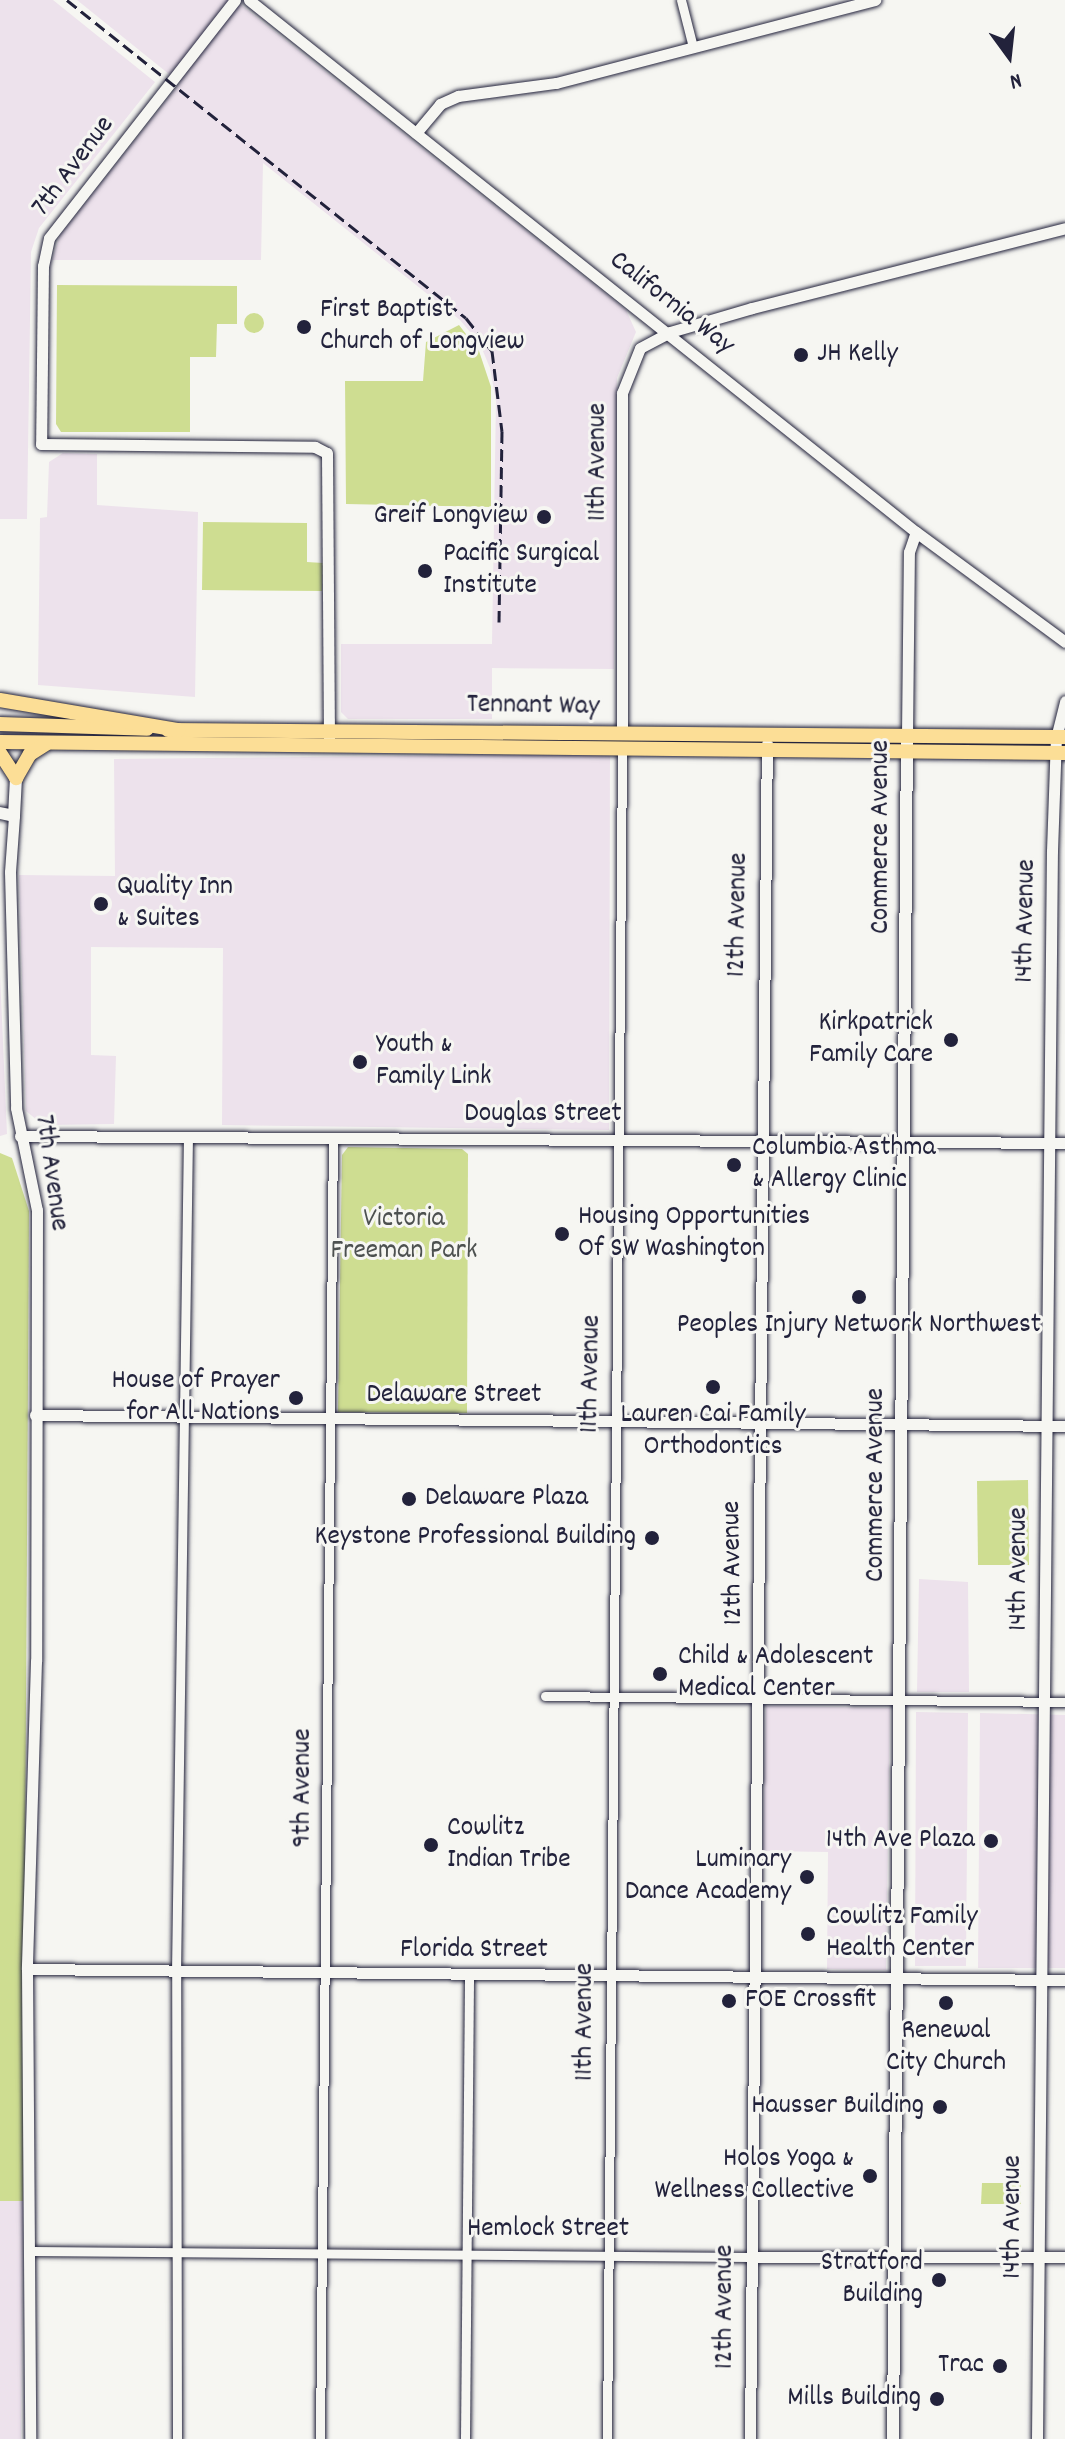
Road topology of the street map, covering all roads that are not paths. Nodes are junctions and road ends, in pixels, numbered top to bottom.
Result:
1 (235, 0) edge
2 (249, 0) edge
3 (681, 0) edge
4 (875, 0) edge
5 (693, 47) junction
6 (416, 133) junction
7 (1065, 228) edge
8 (670, 332) junction
9 (916, 532) junction
10 (1065, 642) edge
11 (0, 700) edge
12 (1065, 701) edge
13 (0, 724) edge
14 (178, 730) junction
15 (329, 739) junction
16 (0, 742) edge
17 (622, 742) junction
18 (767, 743) junction
19 (46, 744) junction
20 (906, 744) junction
21 (1060, 745) edge
22 (0, 753) edge
23 (16, 778) junction
24 (7, 814) edge
25 (20, 1136) junction
26 (188, 1137) junction
27 (333, 1137) junction
28 (621, 1140) junction
29 (761, 1140) junction
30 (903, 1140) junction
31 (1048, 1142) junction
32 (1065, 1143) edge
33 (35, 1415) junction
34 (187, 1417) junction
35 (331, 1420) junction
36 (756, 1420) junction
37 (615, 1421) junction
38 (900, 1421) junction
39 (1045, 1425) junction
40 (1065, 1426) edge
41 (545, 1696) dead end
42 (612, 1698) junction
43 (759, 1698) junction
44 (902, 1701) junction
45 (1044, 1702) junction
46 (1065, 1702) edge
47 (27, 1969) junction
48 (176, 1973) junction
49 (325, 1973) junction
50 (469, 1975) junction
51 (610, 1976) junction
52 (755, 1978) junction
53 (897, 1978) junction
54 (1039, 1980) junction
55 (1065, 1980) edge
56 (32, 2251) junction
57 (178, 2252) junction
58 (322, 2253) junction
59 (465, 2254) junction
60 (610, 2254) junction
61 (750, 2257) junction
62 (894, 2257) junction
63 (1065, 2257) edge
64 (1038, 2258) junction
65 (30, 2439) edge
66 (177, 2439) edge
67 (320, 2439) edge
68 (465, 2439) edge
69 (607, 2439) edge
70 (750, 2439) edge
71 (893, 2439) edge
72 (1037, 2439) edge

1 - 15 street, 7th Avenue
2 - 6 street, California Way
3 - 5 street
4 - 5 street
5 - 6 street
6 - 8 street, California Way
7 - 8 street, 11th Avenue
8 - 9 street, California Way
8 - 17 street, 11th Avenue
9 - 10 street, California Way
9 - 20 street, Commerce Avenue
11 - 14 main road
12 - 21 street, 14th Avenue
13 - 14 main road, Tennant Way
14 - 15 main road, Tennant Way
15 - 17 main road, Tennant Way
15 - 19 main road, Tennant Way
16 - 19 main road, Tennant Way
17 - 18 main road, Tennant Way
17 - 28 street, 11th Avenue
18 - 20 main road, Tennant Way
18 - 29 street, 12th Avenue
19 - 23 main road
20 - 21 main road, Tennant Way
20 - 30 main road, Commerce Avenue
21 - 31 street, 14th Avenue
22 - 23 main road
23 - 24 main road, 7th Avenue
24 - 25 street, 7th Avenue
25 - 26 street, Douglas Street
25 - 33 street, 7th Avenue
26 - 27 street, Douglas Street
26 - 34 street
27 - 28 street, Douglas Street
27 - 35 street, 9th Avenue
28 - 29 street, Douglas Street
28 - 37 street, 11th Avenue
29 - 30 street, Douglas Street
29 - 36 street, 12th Avenue
30 - 31 street, Douglas Street
30 - 38 main road, Commerce Avenue
31 - 32 street, Douglas Street
31 - 39 street, 14th Avenue
33 - 34 street, Delaware Street
33 - 47 street, 7th Avenue
34 - 35 street, Delaware Street
34 - 48 street
35 - 37 street, Delaware Street
35 - 49 street, 9th Avenue
36 - 37 street, Delaware Street
36 - 38 street, Delaware Street
36 - 43 street, 12th Avenue
37 - 42 street, 11th Avenue
38 - 39 street, Delaware Street
38 - 44 main road, Commerce Avenue
39 - 40 street, Delaware Street
39 - 45 street, 14th Avenue
41 - 42 street
42 - 43 street
42 - 51 street, 11th Avenue
43 - 44 street
43 - 52 street, 12th Avenue
44 - 45 street
44 - 53 main road, Commerce Avenue
45 - 46 street
45 - 54 street, 14th Avenue
47 - 48 street, Florida Street
47 - 56 street, 7th Avenue
48 - 49 street, Florida Street
48 - 57 street
49 - 50 street, Florida Street
49 - 58 street, 9th Avenue
50 - 51 street, Florida Street
50 - 59 street
51 - 52 street, Florida Street
51 - 60 street, 11th Avenue
52 - 53 street, Florida Street
52 - 61 street, 12th Avenue
53 - 54 street, Florida Street
53 - 62 main road, Commerce Avenue
54 - 55 street, Florida Street
54 - 64 street, 14th Avenue
56 - 57 street, Hemlock Street
56 - 65 street, 7th Avenue
57 - 58 street, Hemlock Street
57 - 66 street
58 - 59 street, Hemlock Street
58 - 67 street, 9th Avenue
59 - 60 street, Hemlock Street
59 - 68 street
60 - 61 street, Hemlock Street
60 - 69 street, 11th Avenue
61 - 62 street, Hemlock Street
61 - 70 street, 12th Avenue
62 - 64 street, Hemlock Street
62 - 71 main road, Commerce Avenue
63 - 64 street, Hemlock Street
64 - 72 street, 14th Avenue

